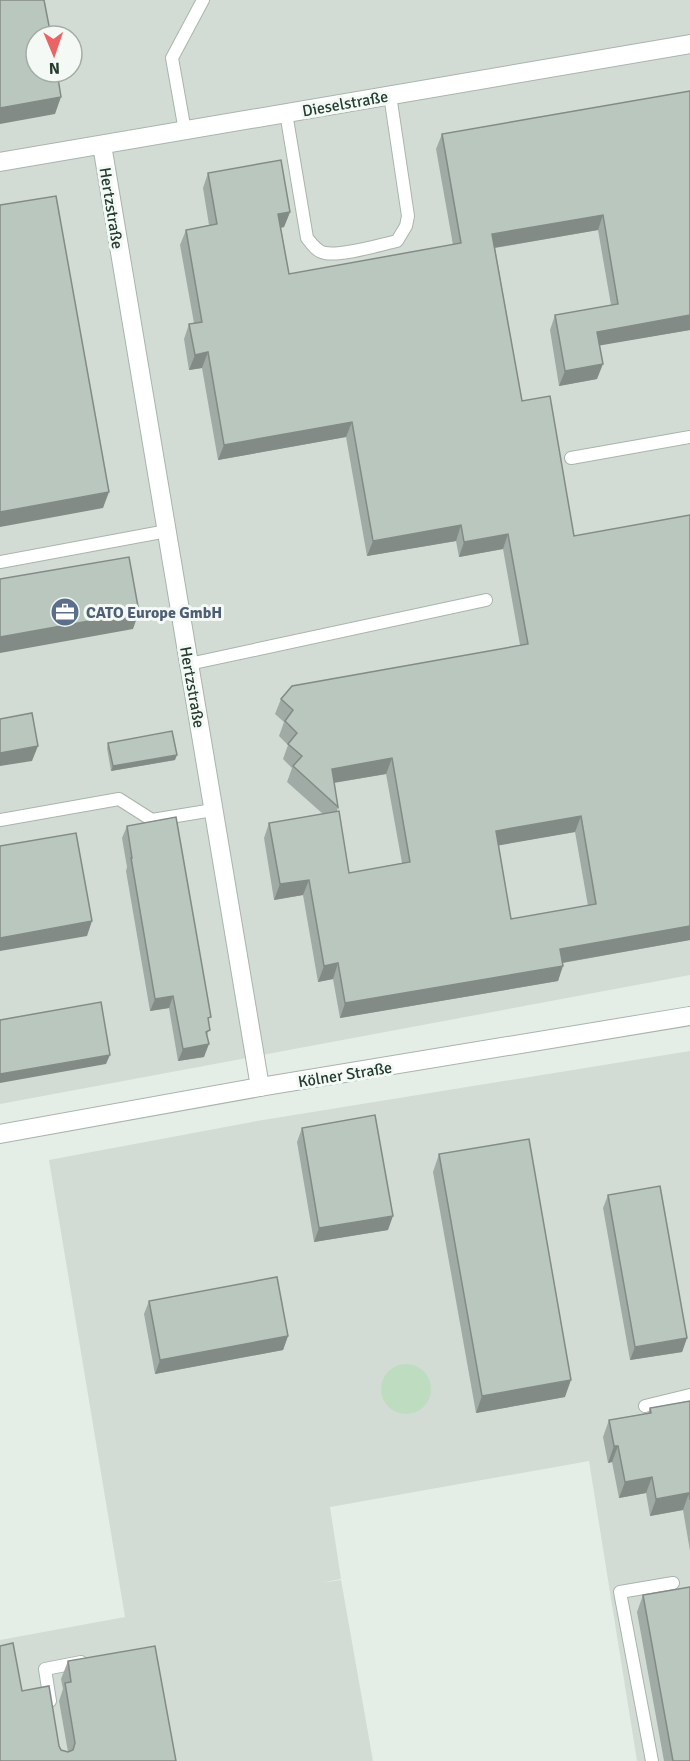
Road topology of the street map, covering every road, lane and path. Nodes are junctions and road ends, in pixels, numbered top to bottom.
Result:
1 (203, 0) edge
2 (690, 44) edge
3 (390, 95) junction
4 (286, 113) junction
5 (185, 131) junction
6 (102, 145) junction
7 (0, 162) edge
8 (690, 437) edge
9 (571, 458) dead end
10 (166, 531) junction
11 (0, 562) edge
12 (486, 600) dead end
13 (189, 664) junction
14 (213, 810) junction
15 (0, 820) edge
16 (690, 1017) edge
17 (260, 1087) junction
18 (0, 1134) edge
19 (690, 1395) edge
20 (645, 1406) dead end
21 (673, 1583) dead end
22 (97, 1659) edge
23 (53, 1715) edge
24 (652, 1761) edge

1 - 5 lane
2 - 3 street, Dieselstraße
3 - 4 street, Dieselstraße
3 - 4 lane
4 - 5 street, Dieselstraße
5 - 6 street, Dieselstraße
6 - 7 street, Dieselstraße
6 - 10 street, Hertzstraße
8 - 9 lane
10 - 11 lane
10 - 13 street, Hertzstraße
12 - 13 lane
13 - 14 street, Hertzstraße
14 - 15 lane
14 - 17 street, Hertzstraße
16 - 17 street, Kölner Straße
17 - 18 street, Kölner Straße
19 - 20 lane
21 - 24 lane
22 - 23 lane

